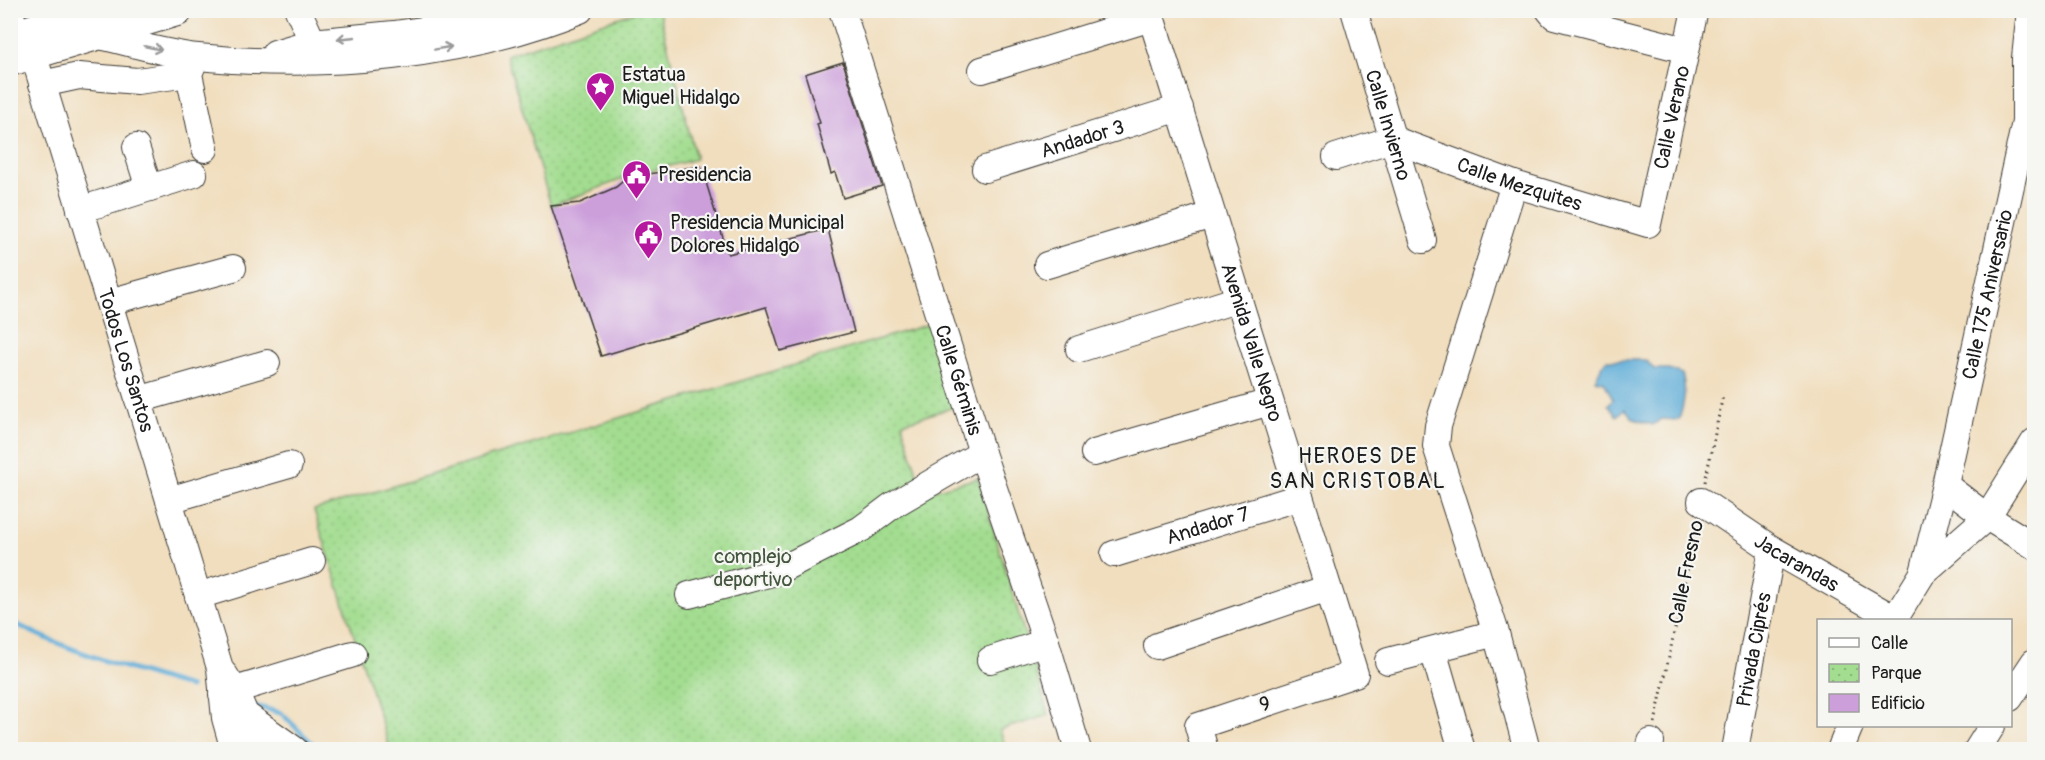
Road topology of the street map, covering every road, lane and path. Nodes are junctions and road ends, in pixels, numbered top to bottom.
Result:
1 (177, 10) edge
2 (298, 10) edge
3 (528, 10) edge
4 (580, 10) edge
5 (843, 10) edge
6 (1354, 10) edge
7 (1549, 10) edge
8 (1695, 10) edge
9 (2030, 10) edge
10 (1150, 14) edge
11 (82, 19) edge
12 (1614, 20) edge
13 (15, 33) edge
14 (397, 44) junction
15 (1686, 50) junction
16 (317, 52) junction
17 (193, 65) junction
18 (982, 70) dead end
19 (42, 84) junction
20 (1180, 108) junction
21 (2030, 126) edge
22 (1392, 139) junction
23 (136, 147) dead end
24 (205, 149) dead end
25 (1336, 157) dead end
26 (985, 169) dead end
27 (194, 174) dead end
28 (1514, 184) junction
29 (149, 188) junction
30 (80, 210) junction
31 (1212, 216) junction
32 (1648, 224) joint
33 (1423, 240) dead end
34 (1047, 265) dead end
35 (233, 268) dead end
36 (1239, 299) junction
37 (109, 302) junction
38 (1079, 349) dead end
39 (267, 363) dead end
40 (1723, 395) dead end
41 (138, 400) junction
42 (1270, 402) junction
43 (2034, 442) edge
44 (982, 453) junction
45 (1094, 453) dead end
46 (289, 465) dead end
47 (1946, 485) junction
48 (1300, 496) junction
49 (169, 500) junction
50 (1701, 501) junction
51 (1987, 517) junction
52 (2034, 546) edge
53 (1772, 549) junction
54 (1114, 554) dead end
55 (312, 561) dead end
56 (1923, 573) junction
57 (1328, 588) junction
58 (689, 595) dead end
59 (198, 596) junction
60 (1893, 619) edge
61 (1896, 619) edge
62 (1496, 633) junction
63 (1046, 642) junction
64 (1157, 646) dead end
65 (1433, 650) junction
66 (353, 654) dead end
67 (990, 660) dead end
68 (1388, 661) dead end
69 (1355, 674) joint
70 (232, 704) junction
71 (1850, 727) edge
72 (1991, 727) edge
73 (1650, 746) edge
74 (234, 750) edge
75 (254, 750) edge
76 (295, 750) edge
77 (1078, 750) edge
78 (1205, 750) edge
79 (1462, 750) edge
80 (1527, 750) edge
81 (1735, 750) edge
82 (1839, 750) edge
83 (1977, 750) edge

1 - 11 main road
2 - 16 street
3 - 14 street
14 -> 4 street
5 - 44 street, Calle Géminis
6 - 22 street, Calle Invierno
7 - 12 street
8 - 15 street, Calle Verano
9 - 21 street, Calle 175 Aniversario
10 - 18 street
10 - 20 street, Avenida Valle Negro
11 - 13 main road
11 -> 17 street
12 - 15 street
13 - 19 street, Todos Los Santos
14 - 16 street
15 - 32 street, Calle Verano
16 - 17 street
17 - 19 street
17 - 24 street
19 - 30 street, Todos Los Santos
20 - 26 street, Andador 3
20 - 31 street, Avenida Valle Negro
21 - 47 street, Calle 175 Aniversario
22 - 25 street
22 - 28 street, Calle Mezquites
22 - 33 street, Calle Invierno
23 - 29 street
27 - 29 street
28 - 32 street, Calle Mezquites
28 - 62 street
29 - 30 street
30 - 37 street, Todos Los Santos
31 - 34 street
31 - 36 street, Avenida Valle Negro
35 - 37 street
36 - 38 street
36 - 42 street, Avenida Valle Negro
37 - 41 street, Todos Los Santos
39 - 41 street
40 - 50 path, Calle Fresno
41 - 49 street, Todos Los Santos
42 - 45 street
42 - 48 street, Avenida Valle Negro
43 - 51 street
44 - 58 street
44 - 63 street, Calle Géminis
46 - 49 street
47 - 51 street
47 - 56 street, Calle 175 Aniversario
48 - 54 street, Andador 7
48 - 57 street, Avenida Valle Negro
49 - 59 street, Todos Los Santos
50 - 53 street, Jacarandas
50 - 73 path, Calle Fresno
51 - 52 street
51 - 56 street
53 - 60 street, Jacarandas
53 - 81 street, Privada Ciprés
55 - 59 street
56 - 61 street
57 - 64 street
57 - 69 street, Avenida Valle Negro
59 - 70 street, Todos Los Santos
62 - 65 street
62 - 80 street
63 - 67 street
63 - 77 street, Calle Géminis
65 - 68 street
65 - 79 street
66 - 70 street
69 - 78 street, 9
70 - 74 street, Todos Los Santos
70 - 75 street, Todos Los Santos
70 - 76 street
71 - 82 street
72 - 83 street

